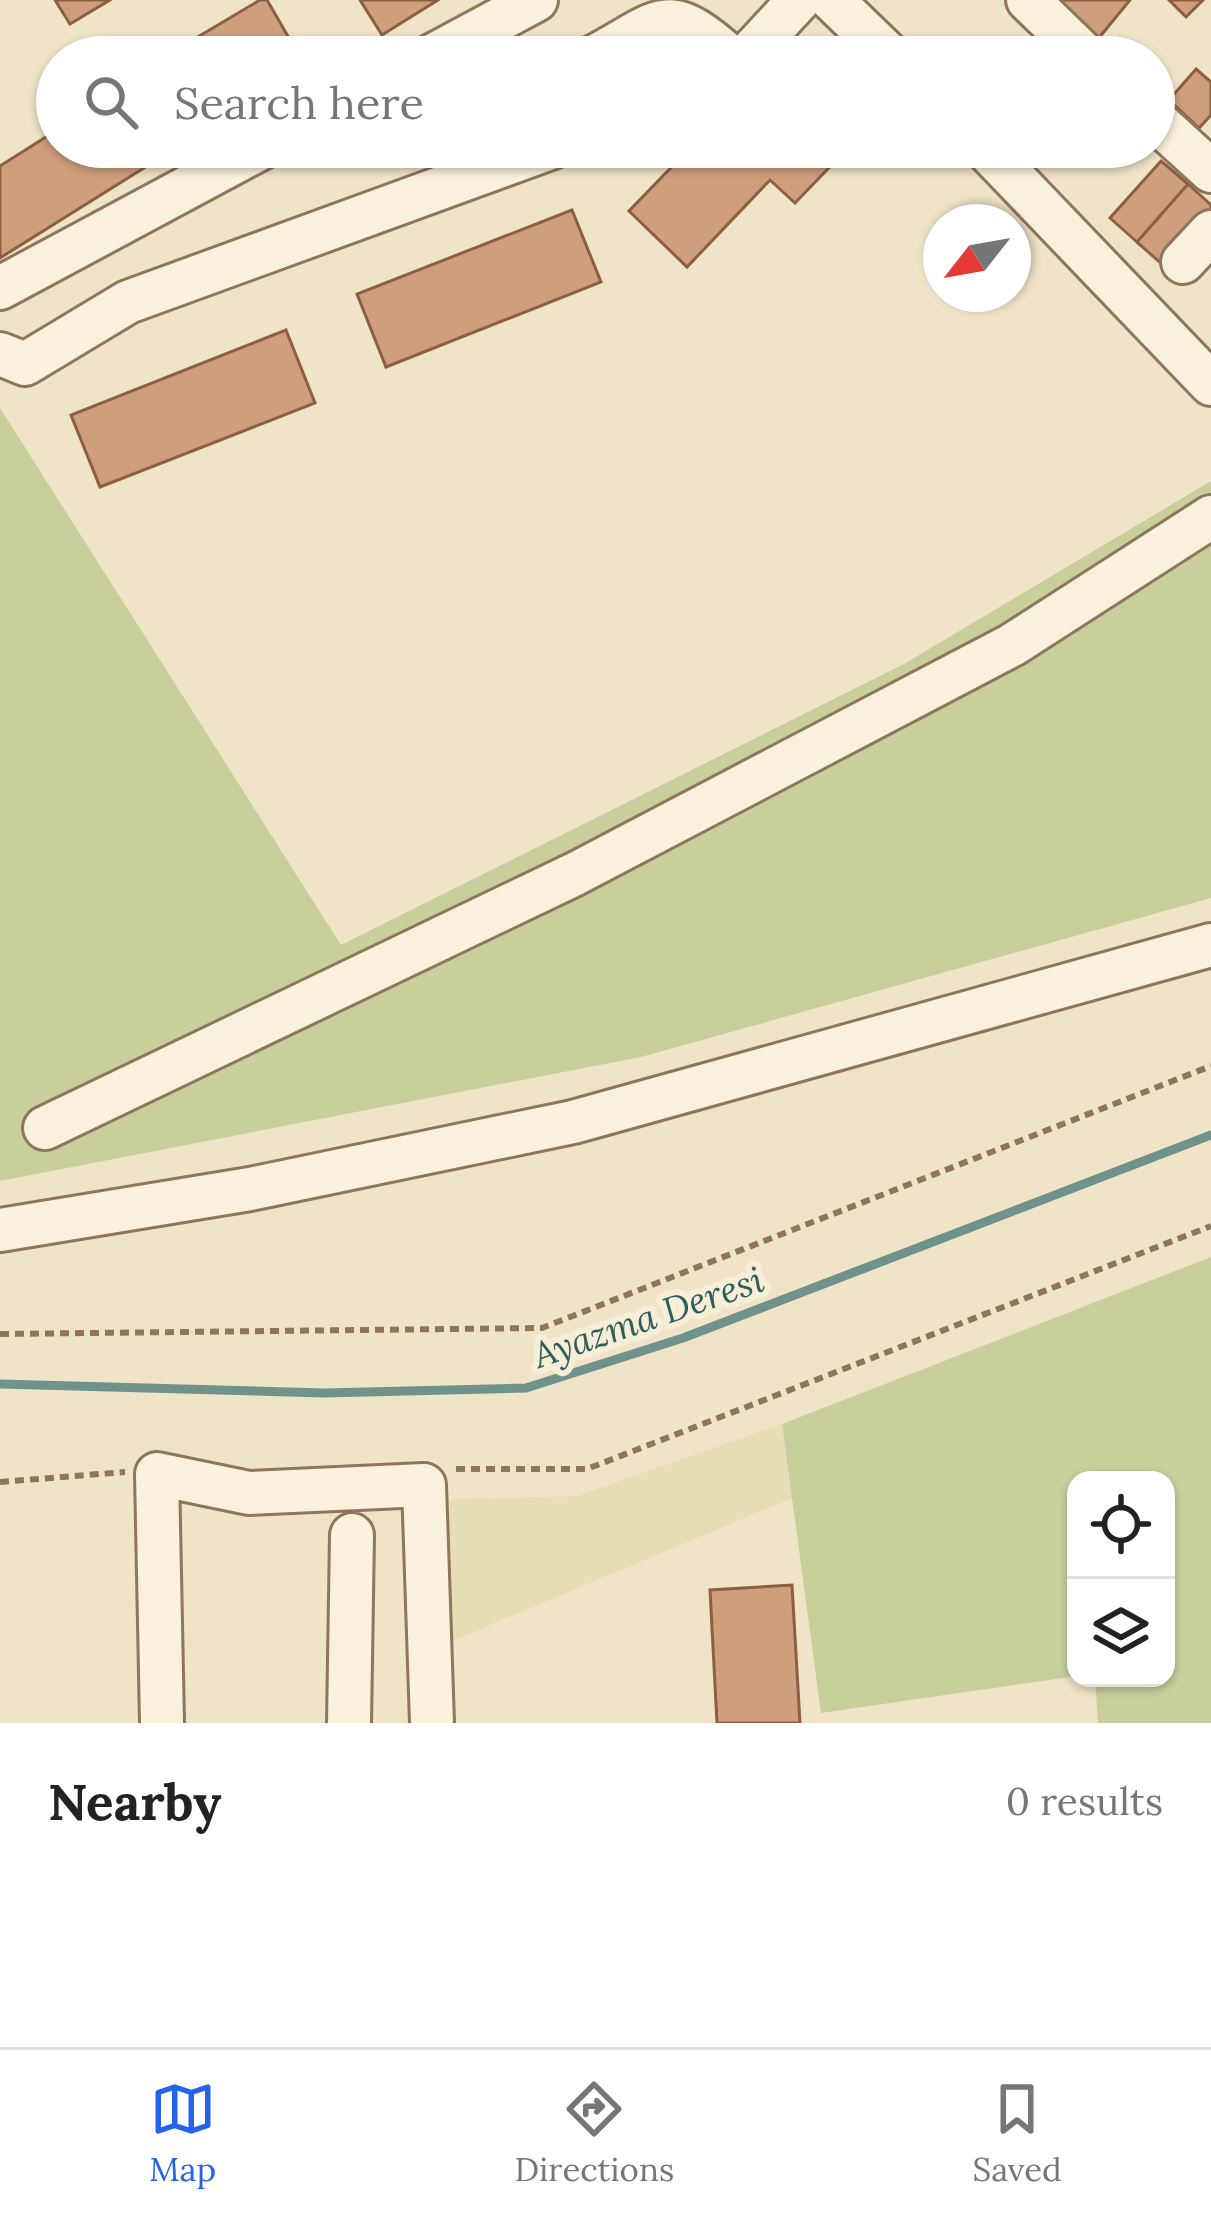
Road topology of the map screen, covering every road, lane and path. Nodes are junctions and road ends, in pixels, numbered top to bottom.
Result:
1 (536, 0) edge
2 (799, 0) edge
3 (832, 0) edge
4 (1028, 0) edge
5 (476, 36) edge
6 (632, 36) edge
7 (705, 36) edge
8 (766, 36) edge
9 (869, 36) edge
10 (1065, 36) edge
11 (1175, 138) edge
12 (223, 168) edge
13 (495, 168) edge
14 (1004, 168) edge
15 (1211, 171) edge
16 (0, 288) edge
17 (0, 354) edge
18 (1211, 384) edge
19 (1211, 517) edge
20 (1211, 946) edge
21 (1211, 1066) edge
22 (45, 1128) dead end
23 (1211, 1226) edge
24 (0, 1230) edge
25 (0, 1334) edge
26 (439, 1469) dead end
27 (134, 1472) dead end
28 (0, 1482) edge
29 (352, 1535) dead end
30 (162, 1723) edge
31 (350, 1723) edge
32 (432, 1723) edge

1 - 5 street
2 - 8 street
3 - 9 street
4 - 10 street
6 - 7 street
11 - 15 street
12 - 16 street
13 - 17 street
14 - 18 street
19 - 22 street
20 - 24 street
21 - 25 path
23 - 26 path
27 - 28 path
29 - 31 street
30 - 32 street

